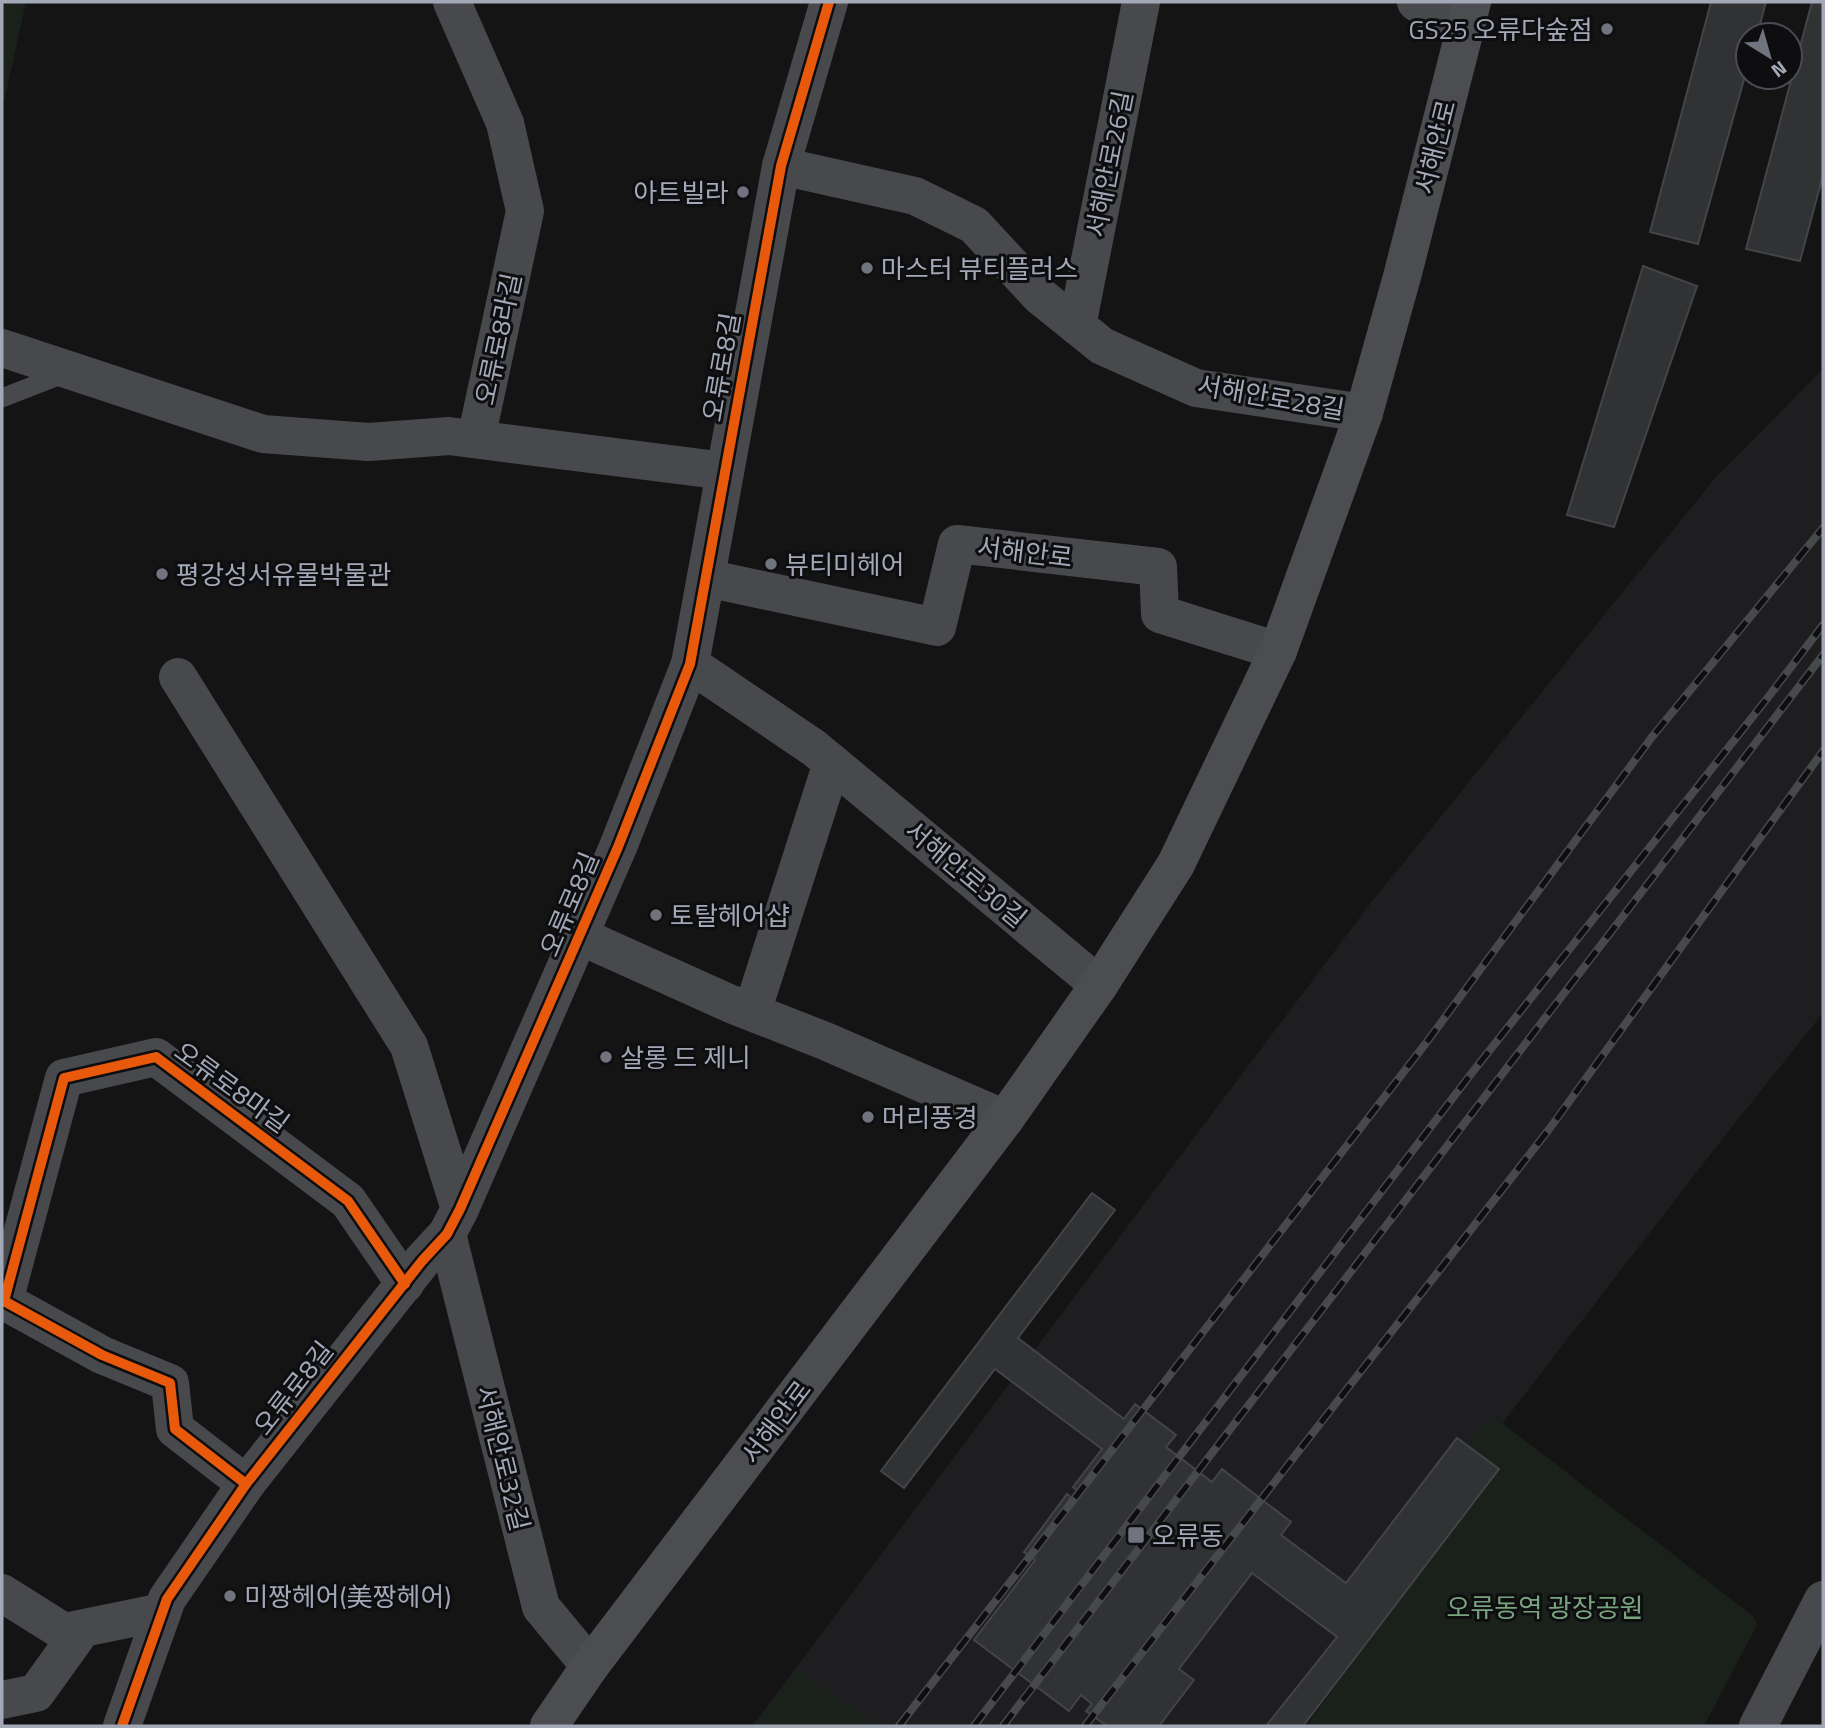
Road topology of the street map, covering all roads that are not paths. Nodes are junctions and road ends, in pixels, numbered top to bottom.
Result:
1 (452, 2) edge
2 (829, 2) edge
3 (1141, 2) edge
4 (1416, 2) edge
5 (1468, 17) edge
6 (781, 166) junction
7 (1077, 326) junction
8 (2, 348) edge
9 (71, 371) junction
10 (2, 398) edge
11 (1364, 413) junction
12 (477, 439) junction
13 (726, 471) junction
14 (706, 578) junction
15 (1278, 651) junction
16 (690, 664) junction
17 (177, 677) dead end
18 (832, 763) junction
19 (580, 936) junction
20 (1099, 985) junction
21 (752, 1012) junction
22 (1006, 1119) junction
23 (454, 1221) junction
24 (405, 1284) junction
25 (246, 1484) junction
26 (2, 1593) edge
27 (1823, 1600) edge
28 (162, 1612) junction
29 (82, 1629) junction
30 (590, 1666) junction
31 (2, 1700) edge
32 (122, 1726) edge
33 (549, 1726) edge
34 (1758, 1726) edge

1 - 12 street, 오류로8라길
2 - 6 street, 오류로8길
3 - 7 street, 서해안로26길
4 - 5 street
5 - 11 main road, 서해안로
6 - 7 street, 서해안로28길
6 - 13 street, 오류로8길
7 - 11 street, 서해안로28길
8 - 9 street
9 - 10 lane
9 - 12 street
11 - 15 main road, 서해안로
12 - 13 street, 오류로8라길
13 - 14 street, 오류로8길
14 - 15 street, 서해안로
14 - 16 street, 오류로8길
15 - 20 main road, 서해안로
16 - 18 street, 서해안로30길
16 - 19 street, 오류로8길
17 - 23 street
18 - 20 street, 서해안로30길
18 - 21 street
19 - 21 street
19 - 23 street, 오류로8길
20 - 22 main road, 서해안로
21 - 22 street
22 - 30 main road, 서해안로
23 - 24 street, 오류로8길
23 - 30 street, 서해안로32길
24 - 25 street, 오류로8길
24 - 25 street, 오류로8마길
25 - 28 street, 오류로8길
26 - 29 street
27 - 34 street
28 - 29 street
28 - 32 street, 오류로8길
29 - 31 street
30 - 33 main road, 서해안로

